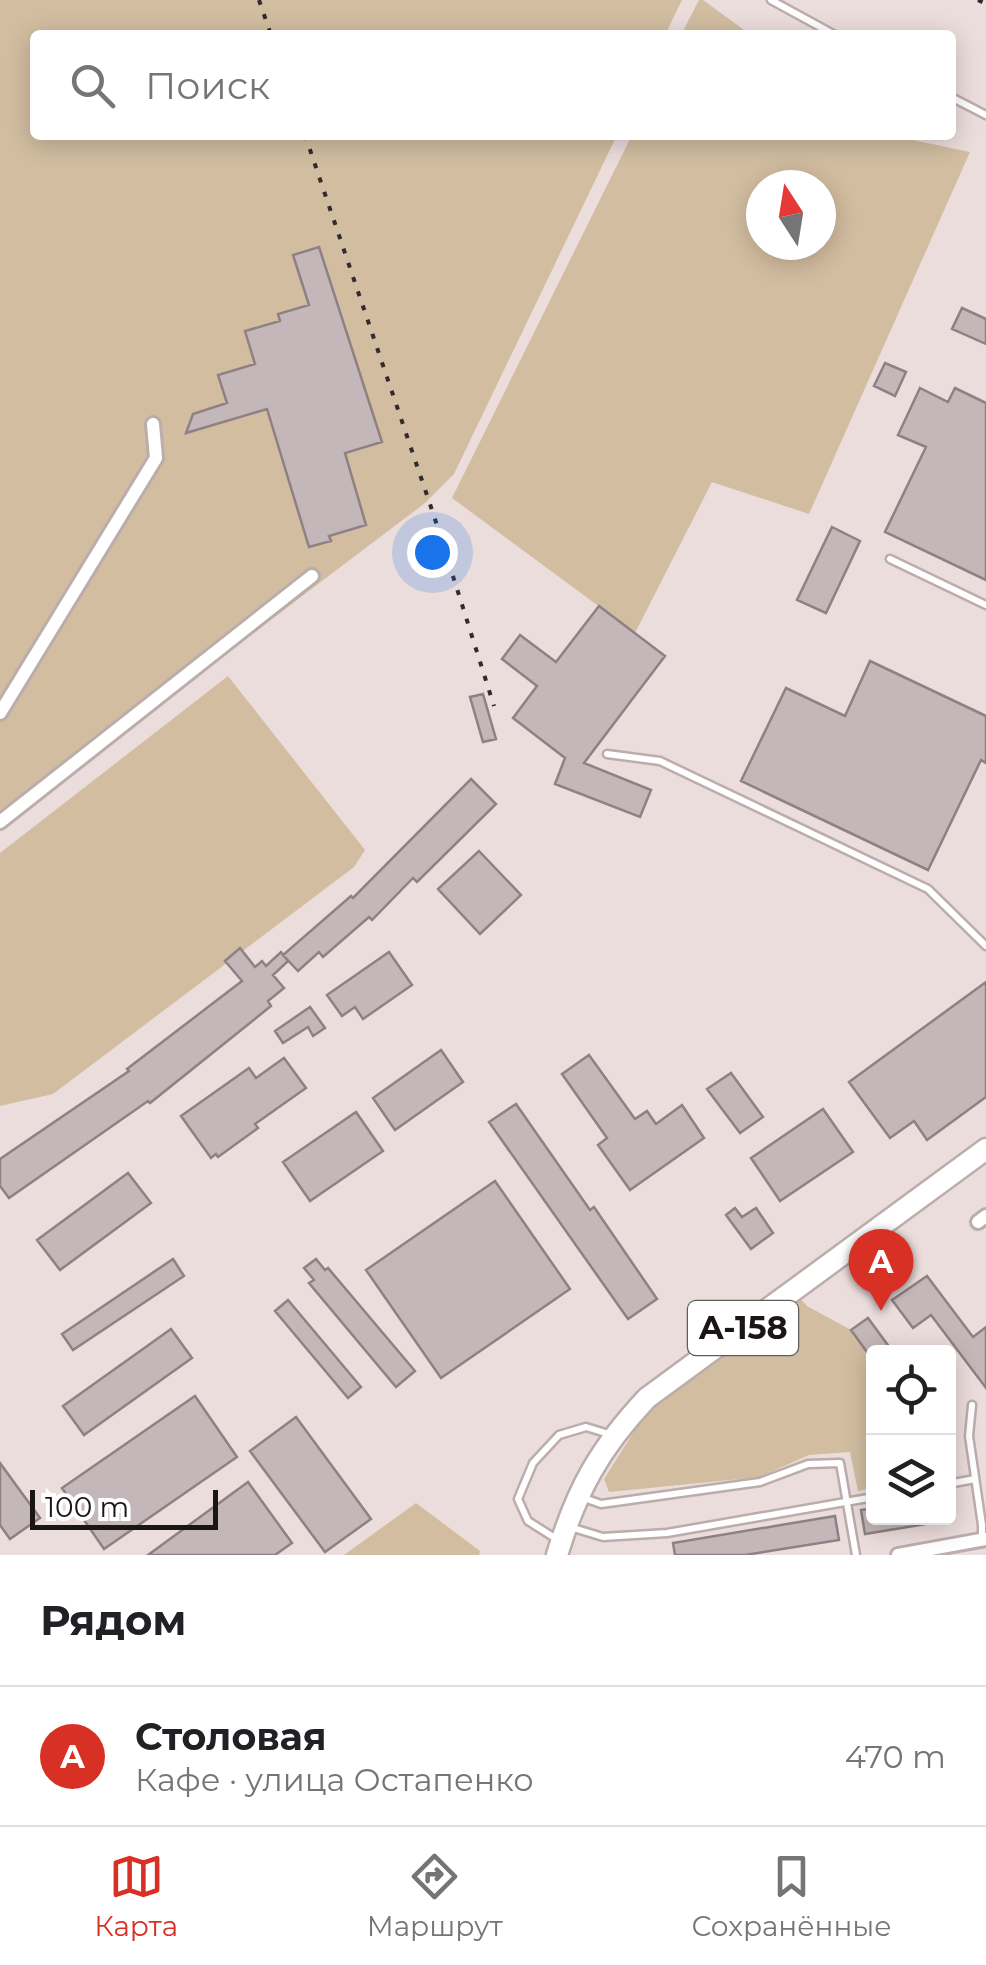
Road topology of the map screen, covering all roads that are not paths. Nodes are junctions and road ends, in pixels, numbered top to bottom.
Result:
1 (770, 0) edge
2 (825, 30) edge
3 (956, 100) edge
4 (986, 115) edge
5 (153, 424) dead end
6 (890, 559) dead end
7 (312, 576) dead end
8 (986, 604) edge
9 (0, 713) edge
10 (607, 754) dead end
11 (0, 822) edge
12 (986, 946) edge
13 (986, 1148) edge
14 (972, 1405) dead end
15 (614, 1436) junction
16 (975, 1479) junction
17 (956, 1483) edge
18 (579, 1496) junction
19 (866, 1498) edge
20 (982, 1499) edge
21 (846, 1502) junction
22 (984, 1539) edge
23 (562, 1541) edge
24 (856, 1555) edge
25 (898, 1555) edge

1 - 2 lane
3 - 4 lane
5 - 9 street
6 - 8 lane
7 - 11 street
10 - 12 lane
13 - 15 main road, А-158
14 - 16 lane
15 - 18 main road, А-158
15 - 23 lane
16 - 17 lane
16 - 20 lane
18 - 21 lane
18 - 23 main road, А-158
19 - 21 lane
20 - 22 lane
21 - 23 lane
21 - 24 lane
22 - 25 street

